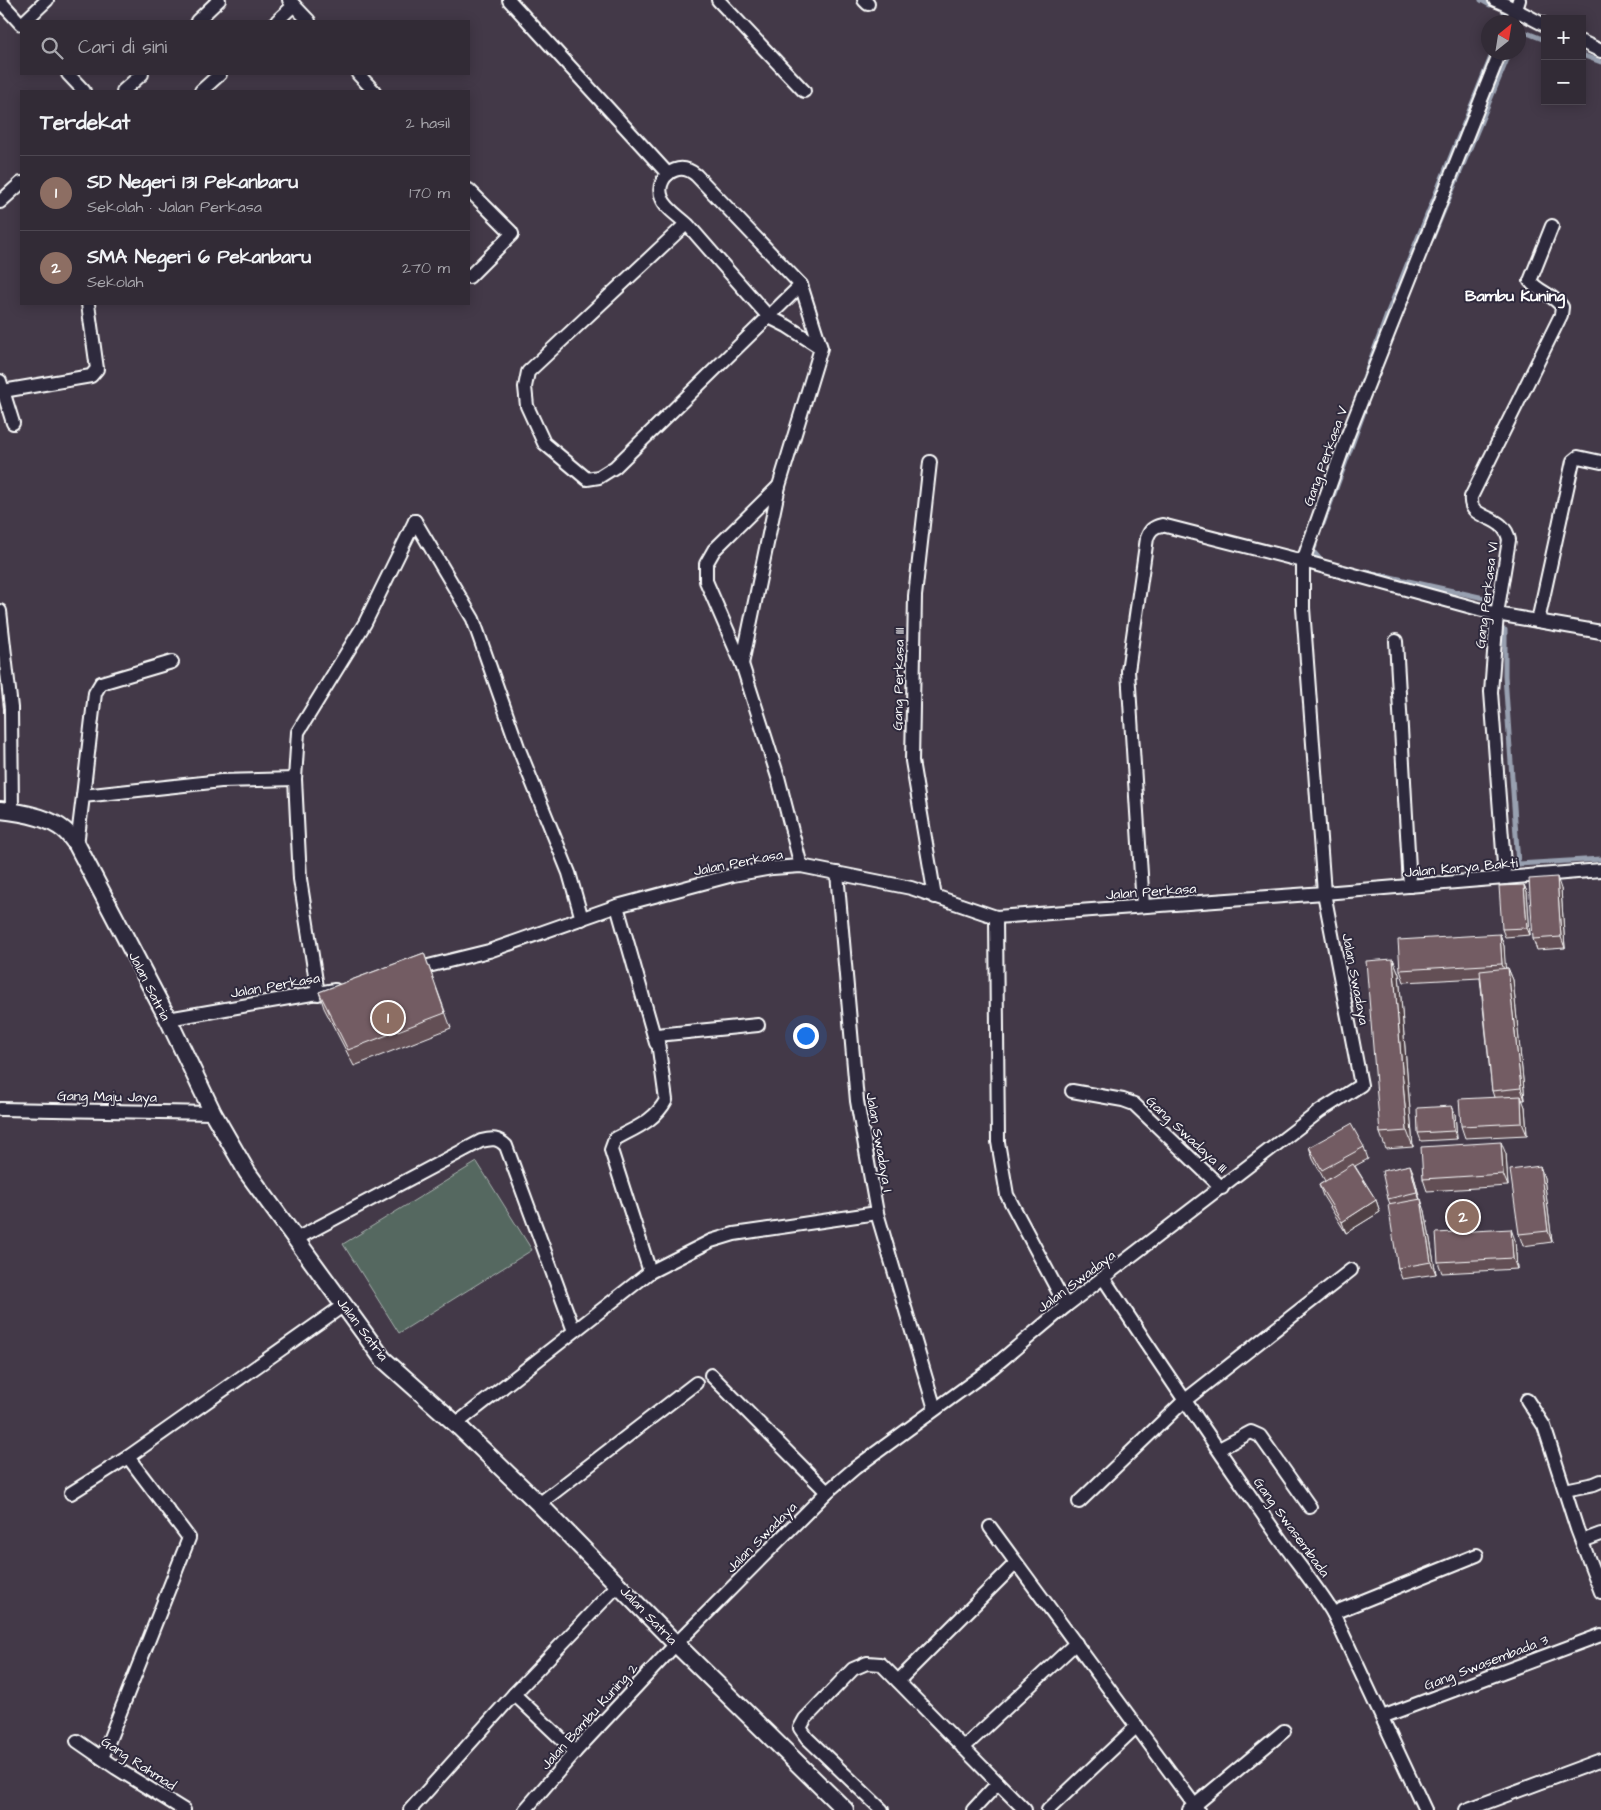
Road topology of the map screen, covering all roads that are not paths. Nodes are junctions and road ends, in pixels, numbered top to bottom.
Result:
1 (47, 0) edge
2 (219, 0) edge
3 (509, 0) edge
4 (718, 0) edge
5 (1496, 0) edge
6 (0, 1) edge
7 (291, 3) edge
8 (1518, 5) edge
9 (26, 20) edge
10 (198, 20) edge
11 (278, 20) edge
12 (308, 20) edge
13 (20, 23) edge
14 (1541, 23) edge
15 (1586, 44) edge
16 (1601, 51) edge
17 (1497, 60) edge
18 (69, 75) edge
19 (141, 75) edge
20 (219, 75) edge
21 (359, 75) edge
22 (83, 90) edge
23 (124, 90) edge
24 (202, 90) edge
25 (371, 90) edge
26 (804, 91) dead end
27 (668, 174) junction
28 (20, 184) edge
29 (470, 191) edge
30 (0, 202) edge
31 (686, 224) junction
32 (1552, 226) dead end
33 (470, 276) edge
34 (801, 285) junction
35 (88, 305) edge
36 (768, 317) junction
37 (821, 348) junction
38 (1, 386) edge
39 (13, 423) dead end
40 (930, 462) dead end
41 (1601, 462) edge
42 (779, 486) junction
43 (1303, 560) junction
44 (0, 612) edge
45 (1497, 614) junction
46 (1538, 621) junction
47 (1601, 632) edge
48 (1396, 641) dead end
49 (172, 662) dead end
50 (742, 664) junction
51 (6, 708) edge
52 (295, 779) junction
53 (82, 796) junction
54 (6, 810) edge
55 (77, 845) junction
56 (801, 866) junction
57 (1601, 870) edge
58 (837, 873) junction
59 (1505, 878) junction
60 (1410, 886) junction
61 (1324, 893) junction
62 (934, 896) junction
63 (617, 906) junction
64 (1143, 906) junction
65 (996, 918) junction
66 (582, 919) junction
67 (404, 972) edge
68 (347, 987) edge
69 (318, 994) junction
70 (168, 1019) junction
71 (758, 1025) dead end
72 (657, 1044) junction
73 (1072, 1091) dead end
74 (0, 1109) edge
75 (213, 1113) junction
76 (1222, 1188) junction
77 (877, 1212) junction
78 (296, 1239) junction
79 (1351, 1270) dead end
80 (650, 1272) junction
81 (1104, 1279) junction
82 (344, 1305) junction
83 (1066, 1306) junction
84 (574, 1331) junction
85 (710, 1375) dead end
86 (696, 1383) dead end
87 (1527, 1400) dead end
88 (1184, 1401) junction
89 (935, 1409) junction
90 (456, 1424) junction
91 (1219, 1449) junction
92 (128, 1457) junction
93 (1601, 1480) edge
94 (1565, 1490) junction
95 (827, 1492) junction
96 (71, 1493) dead end
97 (1079, 1502) dead end
98 (539, 1504) junction
99 (1310, 1507) dead end
100 (990, 1527) dead end
101 (1601, 1534) edge
102 (1582, 1541) junction
103 (1477, 1555) dead end
104 (1016, 1563) junction
105 (618, 1584) junction
106 (1601, 1592) edge
107 (1333, 1613) junction
108 (1601, 1635) edge
109 (1076, 1643) junction
110 (676, 1644) junction
111 (898, 1681) junction
112 (514, 1694) junction
113 (1382, 1717) junction
114 (1137, 1726) junction
115 (1284, 1731) dead end
116 (77, 1741) dead end
117 (963, 1748) junction
118 (575, 1752) junction
119 (102, 1758) junction
120 (1601, 1760) edge
121 (998, 1784) junction
122 (1194, 1808) edge
123 (184, 1810) edge
124 (410, 1810) edge
125 (525, 1810) edge
126 (845, 1810) edge
127 (882, 1810) edge
128 (973, 1810) edge
129 (1025, 1810) edge
130 (1048, 1810) edge
131 (1425, 1810) edge
132 (1466, 1810) edge

1 - 9 street
2 - 10 street
3 - 27 street
4 - 26 street
5 - 8 street
6 - 13 street
7 - 11 street
7 - 12 street
8 - 14 street
15 - 16 street
17 - 43 street, Gang Perkasa V
18 - 22 street
19 - 23 street
20 - 24 street
21 - 25 street
27 - 31 street
27 - 34 street
28 - 30 street
29 - 33 street
31 - 36 street
31 - 36 street
32 - 45 street, Gang Perkasa VI
34 - 36 street
34 - 37 street
35 - 38 street
36 - 37 street
37 - 42 street
38 - 39 street
40 - 62 street, Gang Perkasa III
41 - 46 street
42 - 50 street
42 - 50 street
43 - 45 street
43 - 61 street, Gang Perkasa V
43 - 64 street
44 - 51 street
45 - 46 street
45 - 59 street, Gang Perkasa VI
46 - 47 street
48 - 60 street
49 - 53 street
50 - 56 street
51 - 54 street
52 - 53 street
52 - 66 street
52 - 69 street
53 - 55 street
54 - 55 street, Jalan Satria
55 - 70 street, Jalan Satria
56 - 58 street, Jalan Perkasa
56 - 63 street, Jalan Perkasa
57 - 59 street, Jalan Karya Bakti
58 - 62 street, Jalan Perkasa
58 - 77 street, Jalan Swadaya I
59 - 60 street, Jalan Karya Bakti
60 - 61 street, Jalan Karya Bakti
61 - 64 street, Jalan Perkasa
61 - 76 street, Jalan Swadaya
62 - 65 street, Jalan Perkasa
63 - 66 street, Jalan Perkasa
63 - 72 street
64 - 65 street, Jalan Perkasa
65 - 83 street
66 - 67 street, Jalan Perkasa
68 - 69 street, Jalan Perkasa
69 - 70 street, Jalan Perkasa
70 - 75 street, Jalan Satria
71 - 72 street
72 - 80 street
73 - 76 street, Gang Swadaya III
74 - 75 street, Gang Maju Jaya
75 - 78 street, Jalan Satria
76 - 81 street, Jalan Swadaya
77 - 80 street
77 - 89 street, Jalan Swadaya I
78 - 82 street, Jalan Satria
78 - 84 street
79 - 88 street
80 - 84 street
81 - 83 street, Jalan Swadaya
81 - 88 street, Gang Swasembada
82 - 90 street, Jalan Satria
82 - 92 street
83 - 89 street, Jalan Swadaya
84 - 90 street
85 - 95 street
86 - 98 street
87 - 94 street
88 - 91 street, Gang Swasembada
88 - 97 street
89 - 95 street, Jalan Swadaya
90 - 98 street, Jalan Satria
91 - 99 street
91 - 107 street, Gang Swasembada
92 - 96 street
92 - 119 street
93 - 94 street
94 - 102 street
95 - 110 street, Jalan Swadaya
98 - 105 street, Jalan Satria
100 - 104 street
101 - 102 street
102 - 106 street
103 - 107 street
104 - 109 street
104 - 111 street
105 - 110 street, Jalan Satria
105 - 112 street
107 - 113 street, Gang Swasembada
108 - 113 street, Gang Swasembada 3
109 - 114 street
109 - 117 street
110 - 118 street, Jalan Bambu Kuning 2
110 - 126 street, Jalan Satria
111 - 117 street
111 - 127 street
112 - 118 street
112 - 124 street
113 - 131 street, Gang Swasembada
114 - 122 street
114 - 130 street
115 - 122 street
116 - 119 street, Gang Rahmad
117 - 121 street
118 - 125 street, Jalan Bambu Kuning 2
119 - 123 street, Gang Rahmad
120 - 132 street
121 - 128 street
121 - 129 street

